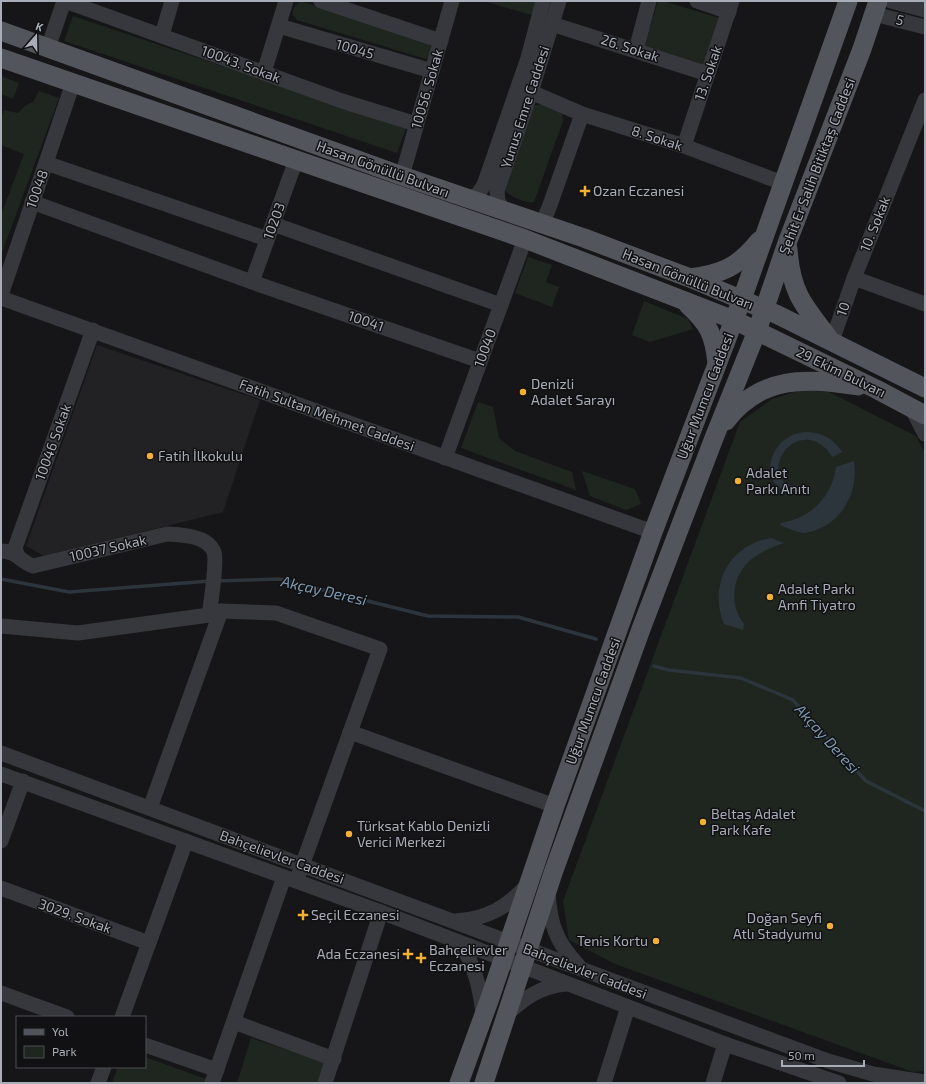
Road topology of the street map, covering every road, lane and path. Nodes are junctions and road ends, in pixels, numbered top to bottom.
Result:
1 (65, 1) edge
2 (172, 1) edge
3 (286, 1) edge
4 (321, 1) edge
5 (452, 1) edge
6 (543, 1) edge
7 (559, 1) edge
8 (649, 1) edge
9 (697, 1) edge
10 (848, 1) edge
11 (891, 1) edge
12 (731, 6) edge
13 (876, 7) edge
14 (925, 10) edge
15 (552, 24) junction
16 (279, 26) junction
17 (925, 27) edge
18 (1, 31) edge
19 (162, 35) junction
20 (441, 41) junction
21 (48, 48) junction
22 (636, 50) junction
23 (1, 58) edge
24 (432, 71) junction
25 (264, 72) junction
26 (708, 74) junction
27 (73, 83) junction
28 (531, 92) junction
29 (925, 100) edge
30 (582, 114) junction
31 (416, 124) junction
32 (684, 146) junction
33 (296, 160) junction
34 (46, 163) junction
35 (402, 176) junction
36 (783, 183) junction
37 (469, 199) junction
38 (32, 202) junction
39 (504, 211) junction
40 (273, 224) junction
41 (542, 224) junction
42 (764, 236) junction
43 (267, 239) junction
44 (525, 239) junction
45 (787, 243) junction
46 (690, 278) junction
47 (854, 278) junction
48 (252, 282) junction
49 (1, 297) edge
50 (681, 299) junction
51 (742, 299) junction
52 (925, 304) edge
53 (501, 305) junction
54 (765, 310) junction
55 (734, 320) junction
56 (92, 330) junction
57 (757, 331) junction
58 (832, 341) junction
59 (480, 361) junction
60 (717, 365) junction
61 (925, 388) edge
62 (876, 389) junction
63 (918, 411) edge
64 (925, 434) edge
65 (714, 438) junction
66 (445, 458) junction
67 (653, 532) junction
68 (1, 551) edge
69 (17, 554) junction
70 (215, 613) junction
71 (1, 626) edge
72 (350, 732) junction
73 (1, 753) edge
74 (1, 774) edge
75 (23, 781) junction
76 (555, 806) junction
77 (150, 808) junction
78 (186, 841) junction
79 (1, 842) edge
80 (303, 864) junction
81 (291, 879) junction
82 (529, 883) junction
83 (1, 888) edge
84 (548, 889) junction
85 (381, 912) junction
86 (452, 921) junction
87 (509, 942) junction
88 (149, 943) junction
89 (461, 944) junction
90 (528, 949) junction
91 (502, 960) junction
92 (522, 967) junction
93 (582, 969) junction
94 (566, 984) junction
95 (1, 993) edge
96 (628, 1007) junction
97 (508, 1013) junction
98 (64, 1016) edge
99 (122, 1016) edge
100 (484, 1016) junction
101 (234, 1022) junction
102 (725, 1044) junction
103 (146, 1045) edge
104 (334, 1059) junction
105 (104, 1068) edge
106 (214, 1076) edge
107 (925, 1082) edge
108 (98, 1083) edge
109 (325, 1083) edge
110 (458, 1083) edge
111 (484, 1083) edge
112 (604, 1083) edge
113 (714, 1083) edge
114 (839, 1083) edge

1 - 19 street, 10043. Sokak
1 - 21 street
2 - 19 street
3 - 16 street
4 - 20 street
5 - 20 street, 10056. Sokak
6 - 37 street, Yunus Emre Caddesi
7 - 15 street, Yunus Emre Caddesi
8 - 22 street
9 - 12 street
10 - 36 main road, Şehit Er Salih Bitiktaş Caddesi
11 - 14 street
12 - 26 street, 13. Sokak
13 - 17 street, 5
13 - 45 main road, Şehit Er Salih Bitiktaş Caddesi
15 - 22 street, 26. Sokak
15 - 28 street, Yunus Emre Caddesi
16 - 24 street, 10045
16 - 25 street
18 - 21 main road, Hasan Gönüllü Bulvarı
19 - 25 street, 10043. Sokak
20 - 24 street, 10056. Sokak
21 - 35 main road, Hasan Gönüllü Bulvarı
22 - 26 street, 26. Sokak
23 - 27 main road, Hasan Gönüllü Bulvarı
24 - 31 street, 10056. Sokak
25 - 31 street, 10043. Sokak
26 - 32 street, 13. Sokak
27 - 33 main road, Hasan Gönüllü Bulvarı
27 - 34 street, 10048
28 - 30 street, 8. Sokak
28 - 39 street, Yunus Emre Caddesi
29 - 47 street, 10. Sokak
30 - 32 street, 8. Sokak
30 - 41 street
31 - 35 street, 10056. Sokak
32 - 36 street, 8. Sokak
33 - 40 street, 10203
33 - 44 main road, Hasan Gönüllü Bulvarı
34 - 38 street, 10048
34 - 43 street
35 - 37 main road, Hasan Gönüllü Bulvarı
36 - 42 main road, Şehit Er Salih Bitiktaş Caddesi
37 - 39 main road, Hasan Gönüllü Bulvarı
38 - 48 street, 10041
38 - 49 street, 10048
39 - 41 main road, Hasan Gönüllü Bulvarı
40 - 43 street, 10203
40 - 53 street
41 - 46 main road, Hasan Gönüllü Bulvarı
42 - 46 main road
42 - 51 main road, Şehit Er Salih Bitiktaş Caddesi
43 - 48 street, 10203
44 - 50 main road, Hasan Gönüllü Bulvarı
44 - 53 street, 10040
45 - 54 main road, Şehit Er Salih Bitiktaş Caddesi
45 - 58 main road
46 - 51 main road, Hasan Gönüllü Bulvarı
47 - 52 street
47 - 58 street, 10
48 - 59 street, 10041
49 - 56 street, Fatih Sultan Mehmet Caddesi
50 - 55 main road, Hasan Gönüllü Bulvarı
50 - 60 main road
51 - 54 main road, Hasan Gönüllü Bulvarı
51 - 55 main road, Şehit Er Salih Bitiktaş Caddesi
53 - 59 street, 10040
54 - 57 main road, Şehit Er Salih Bitiktaş Caddesi
54 - 58 main road, 29 Ekim Bulvarı
55 - 57 main road, Hasan Gönüllü Bulvarı
55 - 60 main road, Uğur Mumcu Caddesi
56 - 66 street, Fatih Sultan Mehmet Caddesi
56 - 69 street, 10046 Sokak
57 - 62 main road, 29 Ekim Bulvarı
57 - 65 main road, Uğur Mumcu Caddesi
58 - 61 main road, 29 Ekim Bulvarı
59 - 66 street, 10040
60 - 67 main road, Uğur Mumcu Caddesi
62 - 63 main road, 29 Ekim Bulvarı
62 - 65 main road
63 - 64 street
65 - 84 main road, Uğur Mumcu Caddesi
66 - 67 street, Fatih Sultan Mehmet Caddesi
67 - 76 main road, Uğur Mumcu Caddesi
68 - 69 street, 10037 Sokak
69 - 70 street, 10037 Sokak
70 - 71 street
70 - 72 street
70 - 77 street
72 - 76 street
72 - 80 street
73 - 77 street, Bahçelievler Caddesi
74 - 75 street, Bahçelievler Caddesi
75 - 78 street, Bahçelievler Caddesi
75 - 79 street
76 - 82 main road, Uğur Mumcu Caddesi
77 - 80 street, Bahçelievler Caddesi
78 - 81 street, Bahçelievler Caddesi
78 - 88 street
80 - 81 street
80 - 86 street, Bahçelievler Caddesi
81 - 85 street, Bahçelievler Caddesi
81 - 101 street
82 - 86 street
82 - 87 main road, Uğur Mumcu Caddesi
83 - 88 street, 3029. Sokak
84 - 90 main road, Uğur Mumcu Caddesi
84 - 93 street
85 - 89 street, Bahçelievler Caddesi
85 - 104 street
86 - 87 street, Bahçelievler Caddesi
87 - 90 street, Bahçelievler Caddesi
87 - 91 main road, Uğur Mumcu Caddesi
88 - 99 street
89 - 91 street, Bahçelievler Caddesi
89 - 100 street
90 - 92 main road, Uğur Mumcu Caddesi
90 - 93 street, Bahçelievler Caddesi
91 - 92 street, Bahçelievler Caddesi
91 - 100 main road, Uğur Mumcu Caddesi
92 - 94 street, Bahçelievler Caddesi
92 - 97 main road, Uğur Mumcu Caddesi
93 - 107 street, Bahçelievler Caddesi
94 - 96 street, Bahçelievler Caddesi
94 - 97 street
95 - 98 street
96 - 102 street, Bahçelievler Caddesi
96 - 112 street
97 - 111 main road, Uğur Mumcu Caddesi
100 - 110 main road, Uğur Mumcu Caddesi
101 - 104 street
101 - 106 street
102 - 113 street
102 - 114 street, Bahçelievler Caddesi
103 - 106 street
104 - 109 street
105 - 108 street

